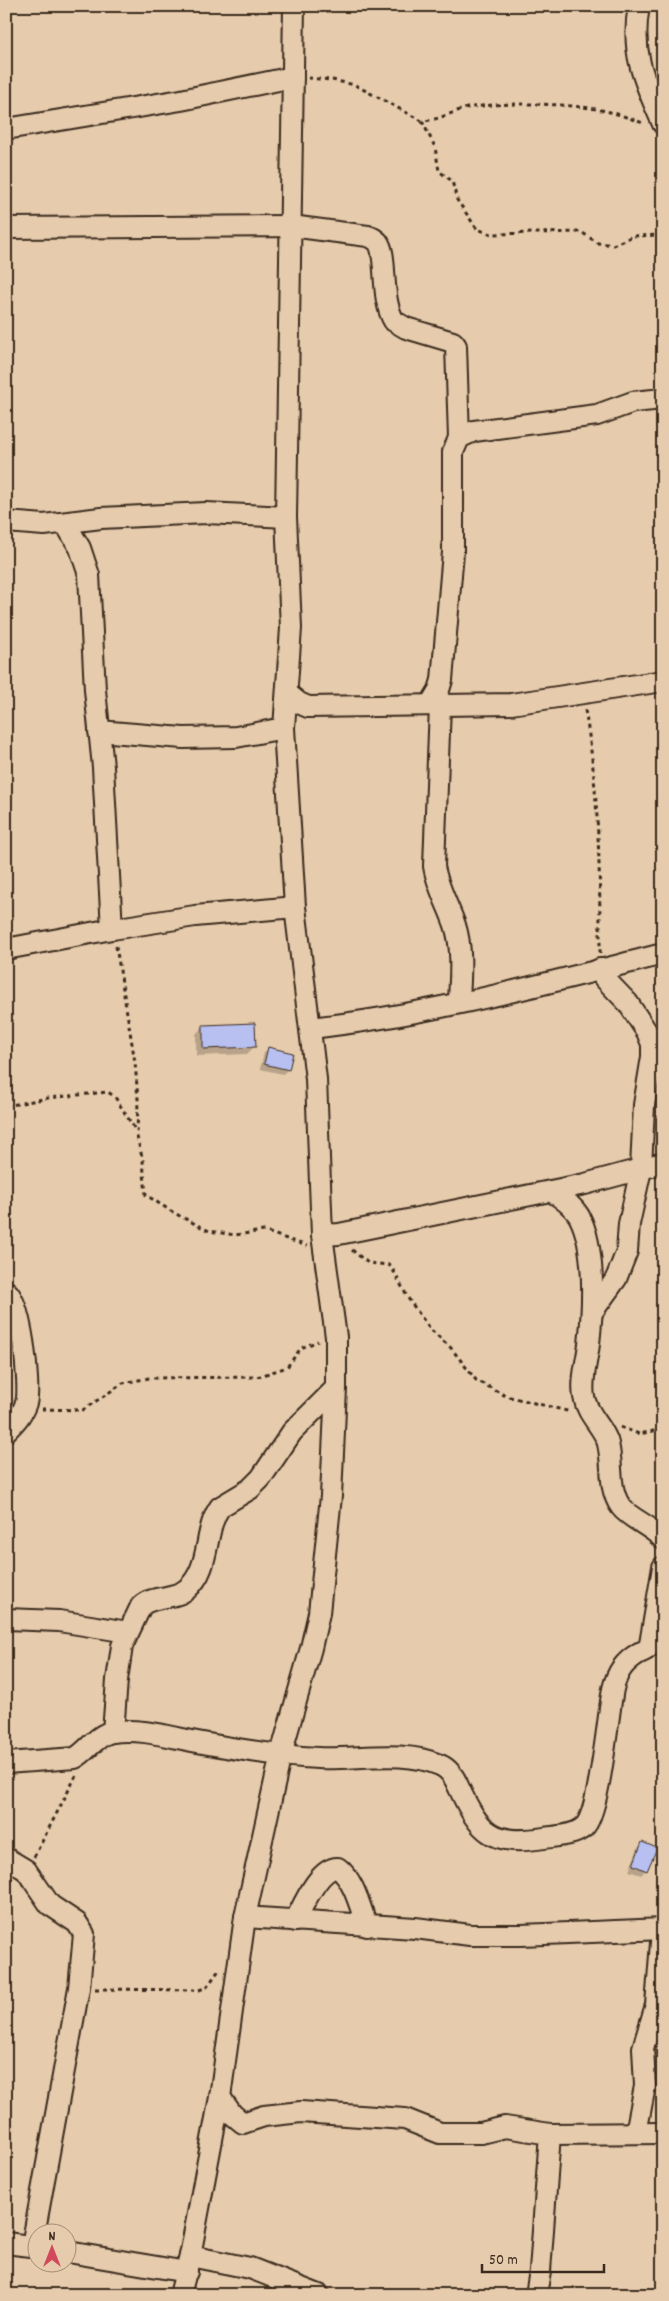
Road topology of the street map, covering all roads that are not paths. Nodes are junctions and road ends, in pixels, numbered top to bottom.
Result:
1 (294, 6) edge
2 (639, 6) edge
3 (293, 77) junction
4 (655, 124) edge
5 (6, 129) edge
6 (291, 226) junction
7 (6, 228) edge
8 (663, 399) edge
9 (459, 438) junction
10 (286, 517) junction
11 (6, 522) edge
12 (65, 523) junction
13 (663, 680) edge
14 (288, 694) junction
15 (435, 706) junction
16 (284, 728) junction
17 (99, 731) junction
18 (295, 907) junction
19 (112, 929) junction
20 (6, 949) edge
21 (663, 954) edge
22 (600, 969) junction
23 (459, 1002) junction
24 (311, 1028) junction
25 (663, 1163) edge
26 (642, 1169) junction
27 (551, 1191) junction
28 (328, 1240) junction
29 (6, 1291) edge
30 (593, 1311) junction
31 (336, 1388) junction
32 (6, 1431) edge
33 (663, 1539) edge
34 (663, 1567) edge
35 (6, 1619) edge
36 (128, 1632) junction
37 (113, 1732) junction
38 (280, 1754) junction
39 (6, 1763) edge
40 (6, 1858) edge
41 (245, 1917) junction
42 (295, 1921) junction
43 (367, 1926) junction
44 (662, 1930) edge
45 (220, 2097) junction
46 (636, 2133) junction
47 (663, 2133) edge
48 (550, 2134) junction
49 (39, 2224) edge
50 (6, 2242) edge
51 (28, 2246) edge
52 (78, 2253) edge
53 (188, 2264) junction
54 (180, 2295) edge
55 (319, 2295) edge
56 (536, 2295) edge

1 - 3 street
2 - 4 street
3 - 5 street
3 - 6 street
6 - 7 street
6 - 9 street
6 - 10 street
8 - 9 street
9 - 15 street
10 - 12 street
10 - 14 street
11 - 12 street
12 - 17 street
13 - 15 street
14 - 15 street
14 - 16 street
15 - 23 street
16 - 17 street
16 - 18 street
17 - 19 street
18 - 19 street
18 - 24 street
19 - 20 street
21 - 22 street
22 - 23 street
22 - 26 street
23 - 24 street
24 - 28 street
25 - 26 street
26 - 27 street
26 - 30 street
27 - 28 street
27 - 30 street
28 - 31 street
29 - 32 street
30 - 33 street
31 - 36 street
31 - 38 street
34 - 38 street
35 - 36 street
36 - 37 street
37 - 38 street
37 - 39 street
38 - 41 street
40 - 49 street
41 - 42 street
41 - 45 street
42 - 43 street
42 - 43 street
43 - 44 street
44 - 46 street
45 - 48 street
45 - 53 street
46 - 47 street
46 - 48 street
48 - 56 street
50 - 51 street
52 - 53 street
53 - 54 street
53 - 55 street

